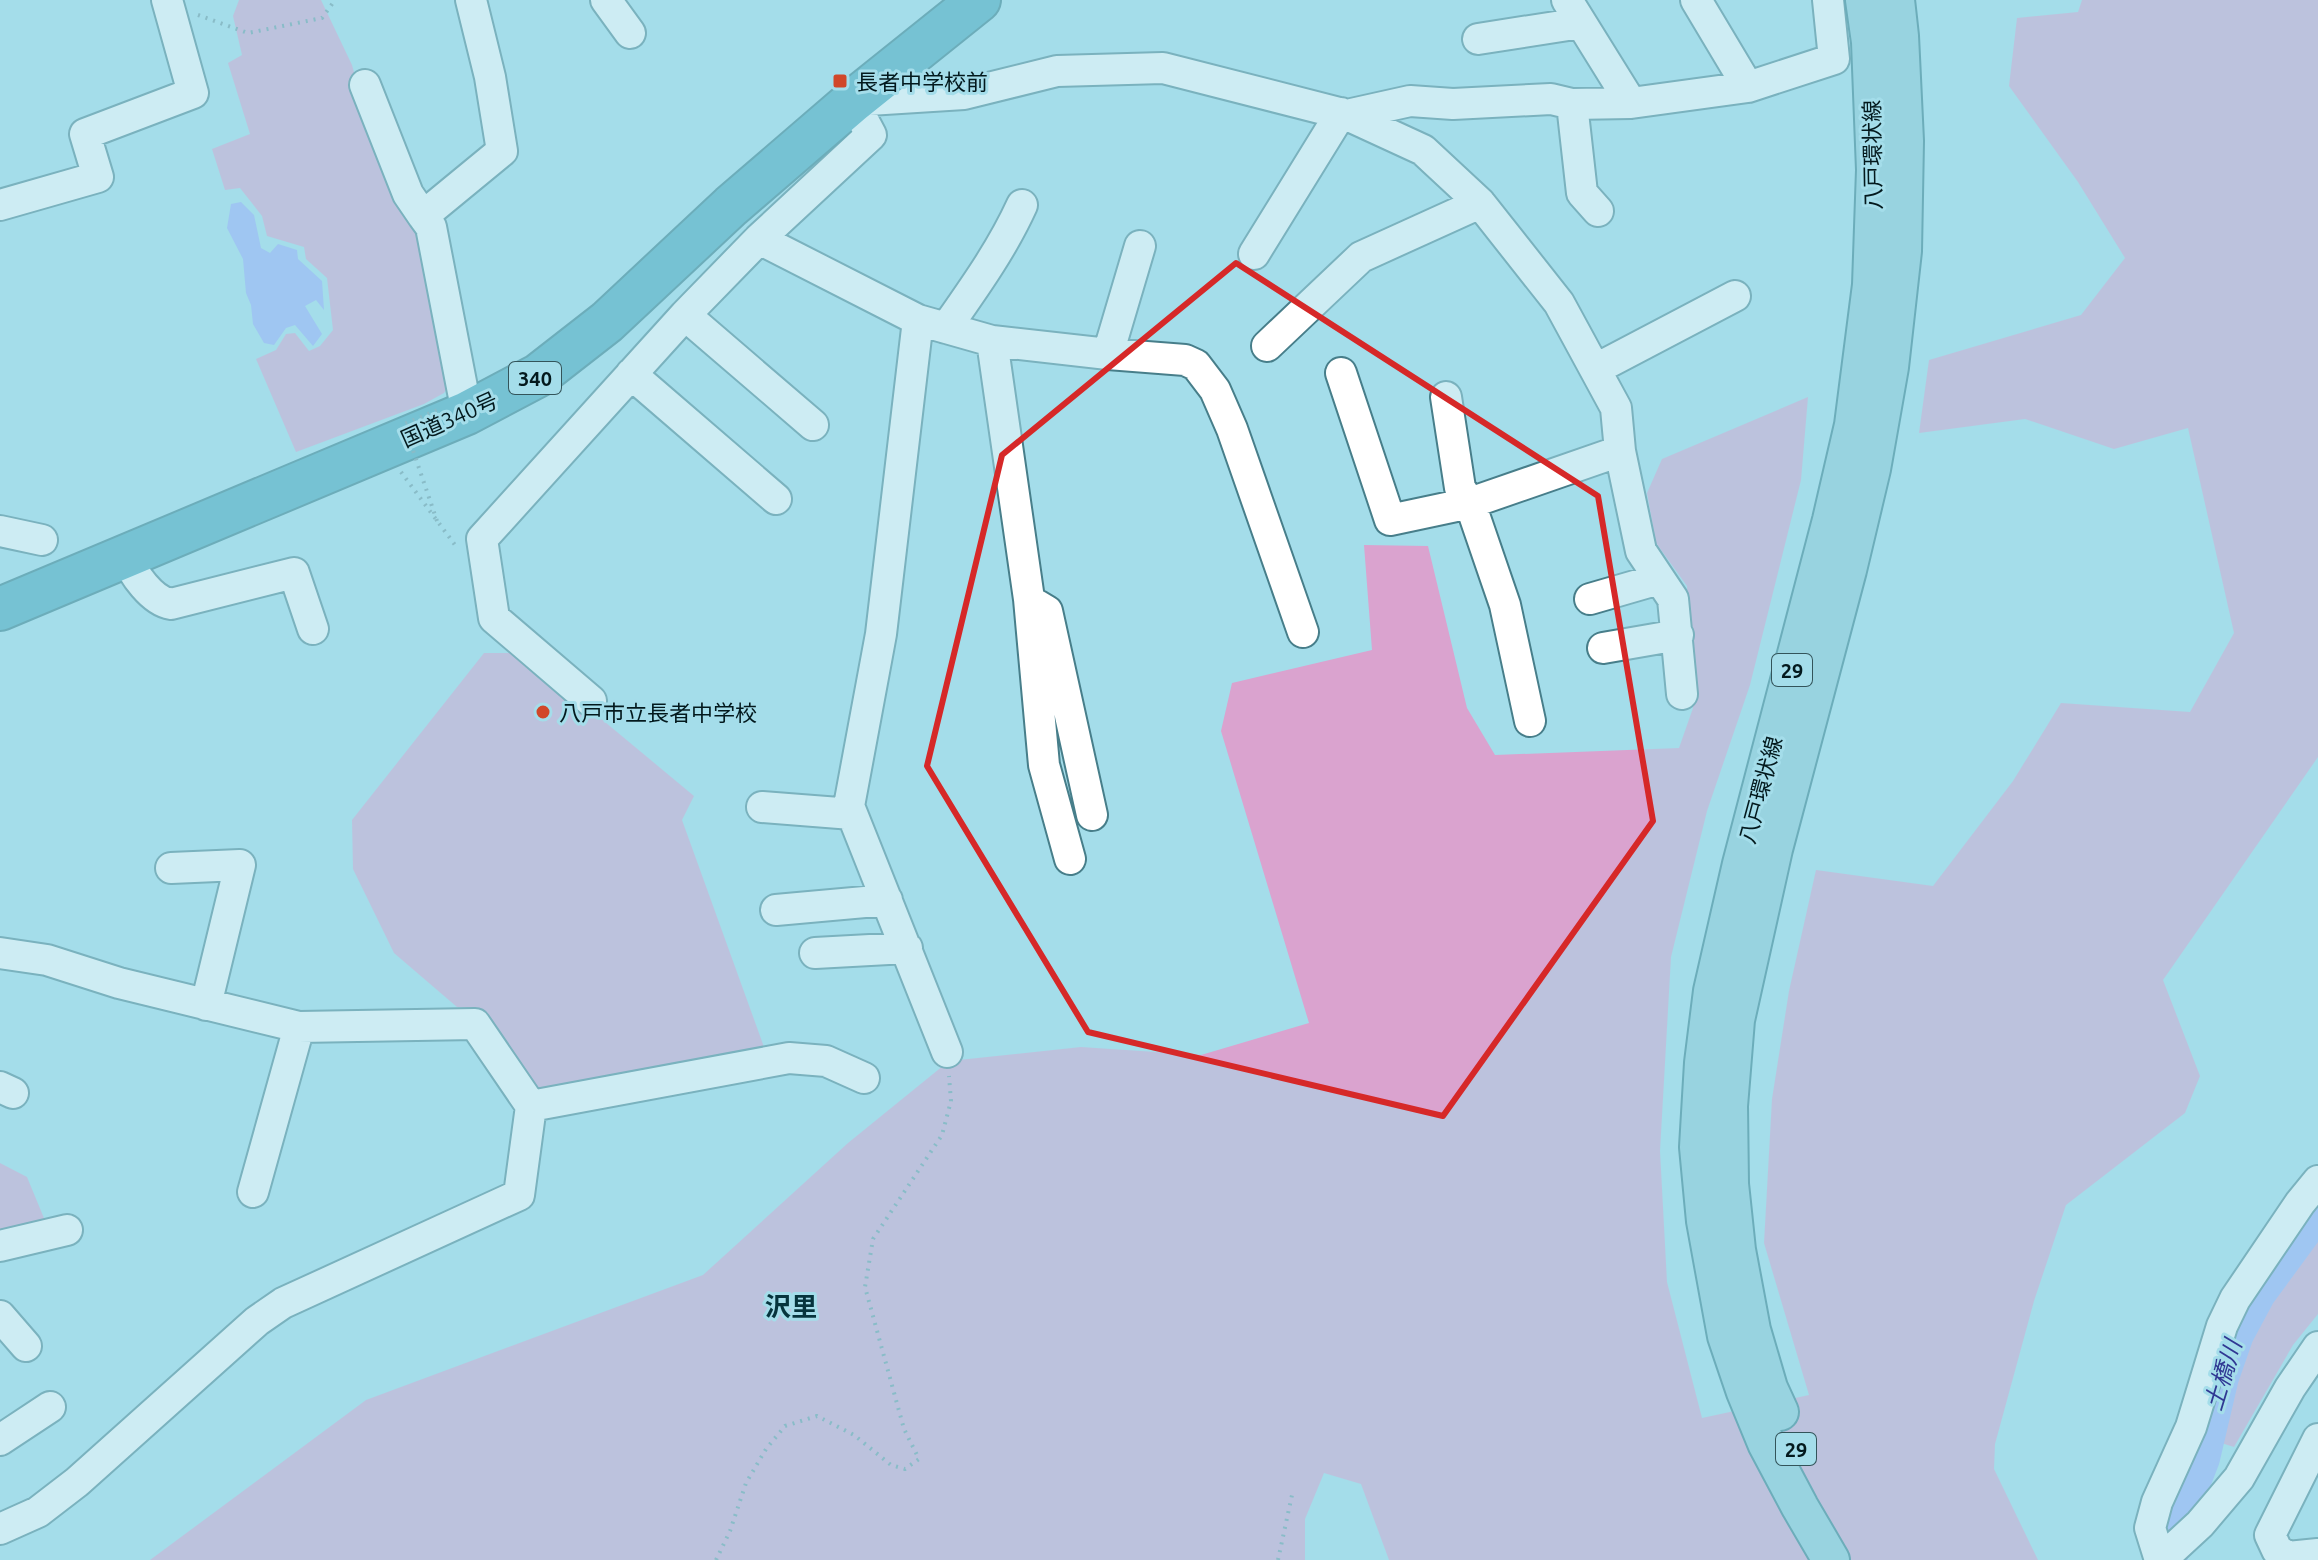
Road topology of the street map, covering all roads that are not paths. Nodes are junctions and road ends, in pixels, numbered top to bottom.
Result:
1 (471, 0) edge
2 (606, 0) edge
3 (1696, 0) edge
4 (1828, 0) edge
5 (1864, 0) edge
6 (1896, 0) edge
7 (166, 1) edge
8 (971, 3) edge
9 (1574, 12) edge
10 (630, 33) dead end
11 (1478, 39) dead end
12 (365, 85) dead end
13 (1748, 87) junction
14 (853, 101) junction
15 (1631, 103) junction
16 (1572, 104) junction
17 (1344, 114) junction
18 (1480, 203) junction
19 (0, 205) edge
20 (1022, 205) dead end
21 (1598, 211) dead end
22 (423, 216) junction
23 (759, 239) junction
24 (1140, 246) dead end
25 (1254, 254) dead end
26 (1735, 296) dead end
27 (685, 315) junction
28 (932, 324) junction
29 (992, 341) junction
30 (1267, 346) dead end
31 (1108, 354) junction
32 (636, 368) junction
33 (1596, 369) junction
34 (1341, 373) dead end
35 (1446, 397) dead end
36 (454, 411) junction
37 (813, 425) dead end
38 (1620, 451) junction
39 (776, 499) dead end
40 (1470, 503) junction
41 (0, 531) edge
42 (42, 540) dead end
43 (126, 556) junction
44 (1659, 579) junction
45 (1029, 599) junction
46 (1590, 599) dead end
47 (0, 609) edge
48 (313, 629) dead end
49 (1303, 632) dead end
50 (1678, 635) junction
51 (1603, 648) dead end
52 (1682, 694) dead end
53 (591, 701) dead end
54 (1530, 721) dead end
55 (762, 807) dead end
56 (852, 814) junction
57 (1092, 815) dead end
58 (1070, 859) dead end
59 (171, 868) dead end
60 (887, 900) junction
61 (776, 910) dead end
62 (907, 948) junction
63 (0, 953) edge
64 (815, 953) dead end
65 (206, 1005) junction
66 (299, 1027) junction
67 (947, 1052) road end
68 (864, 1078) dead end
69 (531, 1106) junction
70 (2318, 1181) edge
71 (253, 1192) dead end
72 (67, 1230) dead end
73 (0, 1246) edge
74 (0, 1316) edge
75 (1739, 1333) junction
76 (26, 1346) dead end
77 (2318, 1347) edge
78 (50, 1407) dead end
79 (2318, 1439) edge
80 (0, 1440) edge
81 (0, 1529) edge
82 (2318, 1554) edge
83 (1831, 1560) edge
84 (1857, 1560) edge
85 (2160, 1560) edge

1 - 22 street
2 - 10 street
3 - 13 street
4 - 13 street
5 - 75 main road, 八戸環状線 / 29
6 - 75 main road, 八戸環状線 / 29
7 - 19 street
8 - 14 highway, 国道340号 / 340
9 - 11 street
9 - 15 street
12 - 22 street
13 - 15 street
14 - 17 street
14 - 23 street
14 - 36 highway, 国道340号 / 340
15 - 16 street
16 - 17 street
16 - 21 street
17 - 18 street
17 - 25 street
18 - 30 street
18 - 33 street
20 - 28 street
22 - 36 street
23 - 27 street
23 - 28 street
24 - 31 street
26 - 33 street
27 - 32 street
27 - 37 street
28 - 29 street
28 - 56 street
29 - 31 street
29 - 45 street
31 - 49 street
32 - 39 street
32 - 53 street
33 - 38 street
34 - 40 street
35 - 40 street
36 - 43 highway, 国道340号 / 340
38 - 40 street
38 - 44 street
40 - 54 street
41 - 42 street
43 - 47 highway, 国道340号 / 340
43 - 48 street
44 - 46 street
44 - 50 street
45 - 57 street
45 - 58 street
50 - 51 street
50 - 52 street
55 - 56 street
56 - 60 street
59 - 65 street
60 - 61 street
60 - 62 street
62 - 64 street
62 - 67 street
63 - 65 street
65 - 66 street
66 - 69 street
66 - 71 street
68 - 69 street
69 - 81 street
70 - 85 street
72 - 73 street
74 - 76 street
75 - 83 main road, 八戸環状線 / 29
75 - 84 main road, 八戸環状線 / 29
77 - 85 street
78 - 80 street
79 - 82 street

